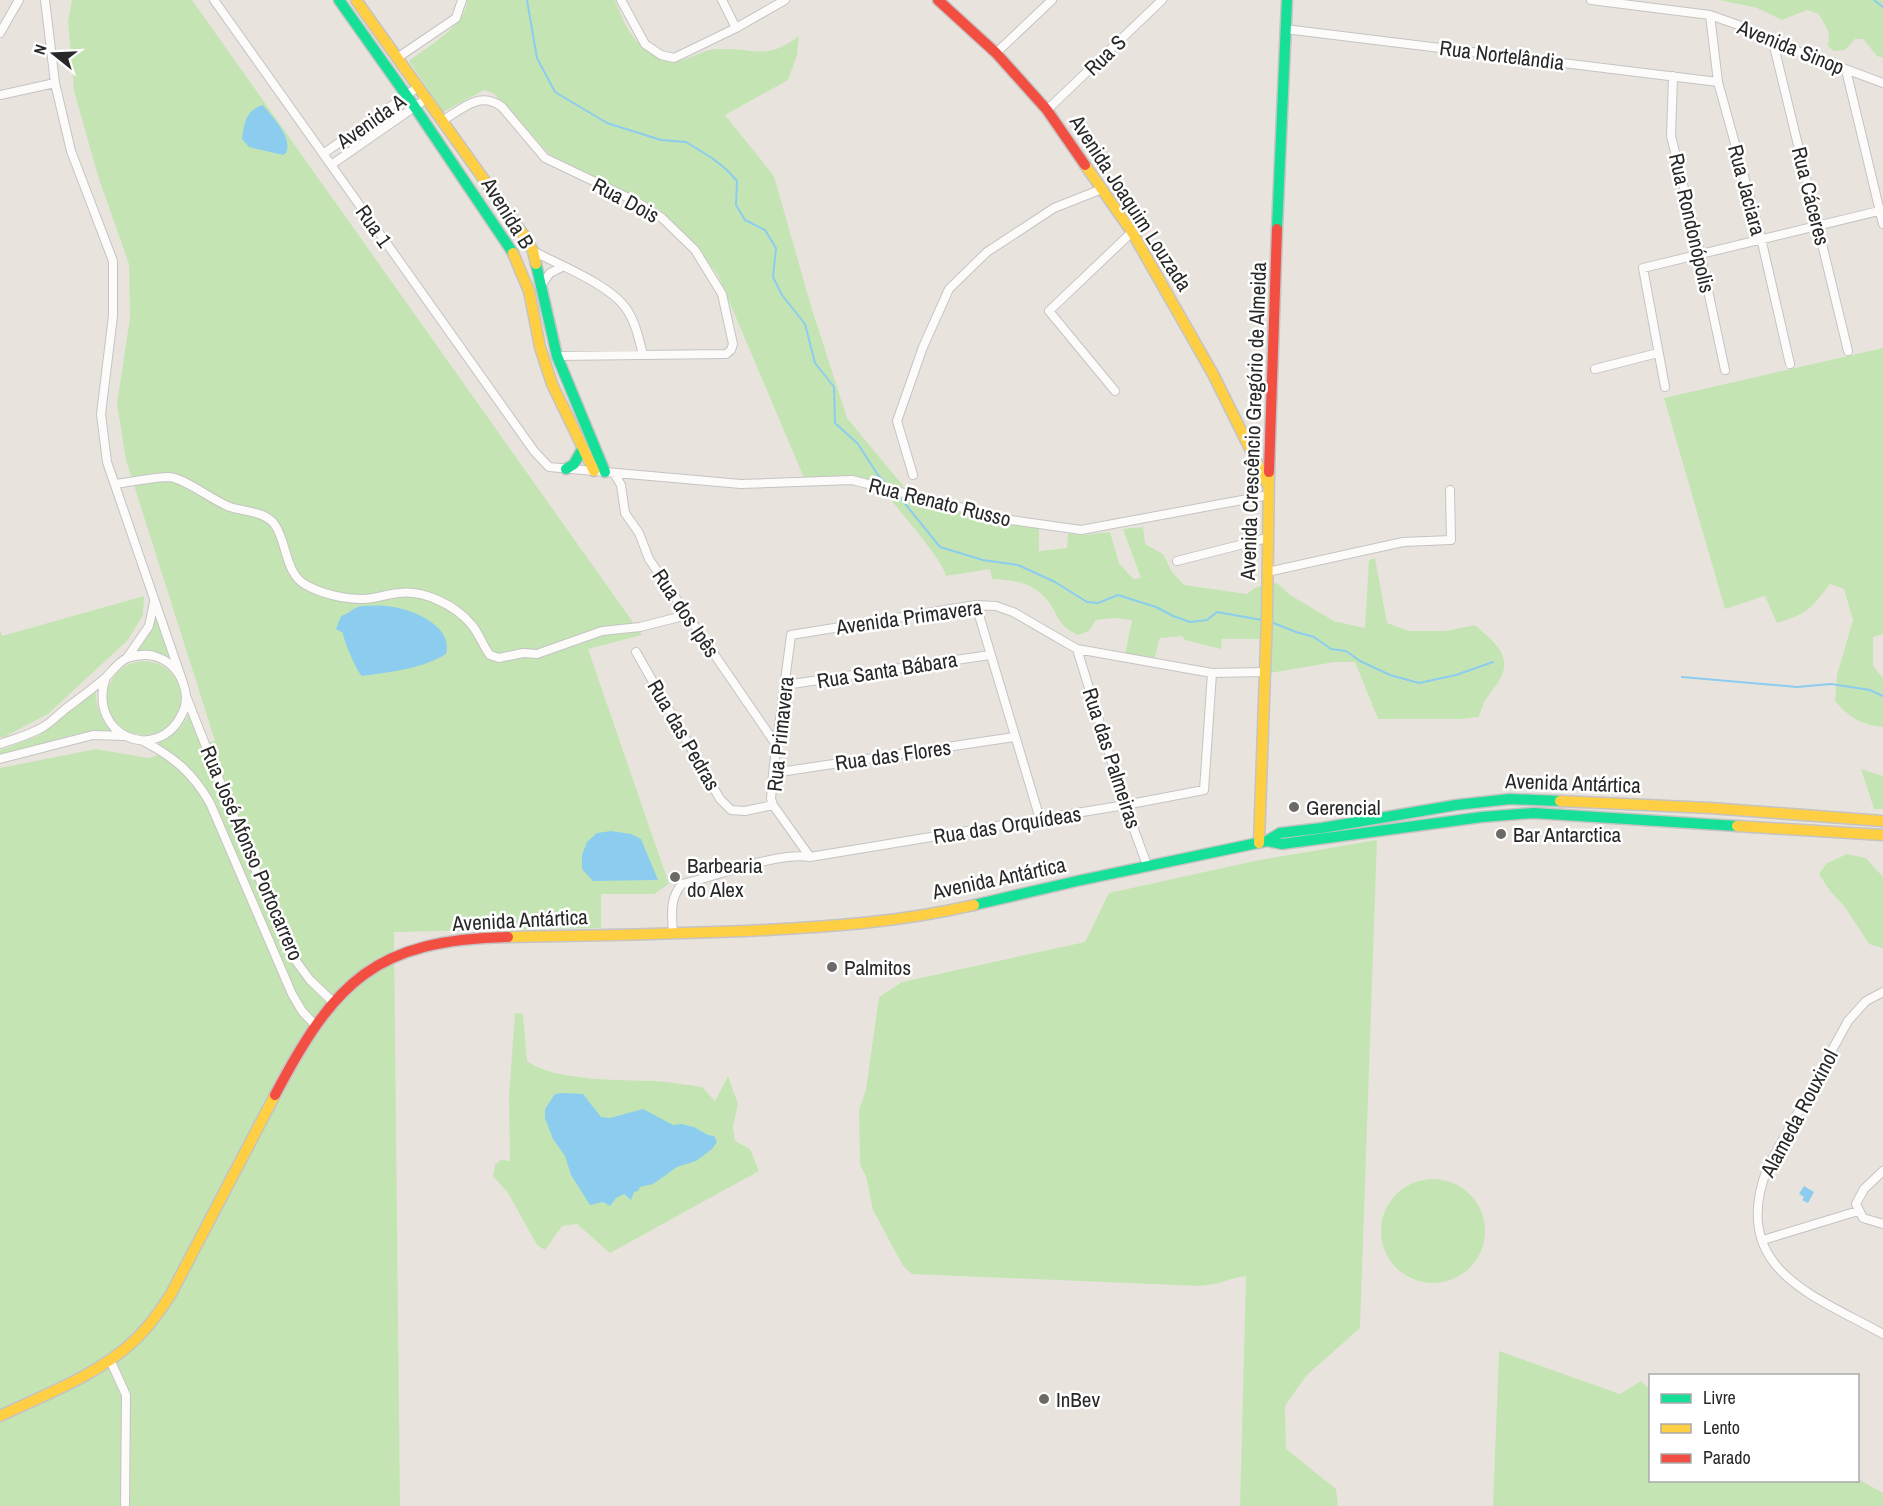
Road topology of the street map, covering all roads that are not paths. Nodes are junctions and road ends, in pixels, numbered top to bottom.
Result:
1 (19, 0) edge
2 (45, 0) edge
3 (214, 0) edge
4 (339, 0) edge
5 (356, 0) edge
6 (462, 0) edge
7 (621, 0) edge
8 (722, 0) edge
9 (785, 0) edge
10 (1052, 0) edge
11 (1162, 0) edge
12 (1287, 0) edge
13 (1591, 0) edge
14 (940, 1) edge
15 (1710, 15) junction
16 (736, 28) junction
17 (1285, 29) junction
18 (0, 33) edge
19 (1773, 42) junction
20 (996, 53) junction
21 (397, 58) junction
22 (1846, 70) junction
23 (1673, 76) junction
24 (1718, 82) junction
25 (55, 83) junction
26 (1883, 83) edge
27 (418, 87) junction
28 (0, 94) edge
29 (407, 95) junction
30 (426, 99) junction
31 (414, 106) junction
32 (1047, 110) junction
33 (441, 121) junction
34 (323, 154) junction
35 (331, 165) junction
36 (1102, 189) junction
37 (1882, 211) edge
38 (1883, 224) edge
39 (1818, 226) junction
40 (1132, 232) junction
41 (1761, 238) junction
42 (533, 251) junction
43 (1700, 253) junction
44 (562, 267) junction
45 (542, 284) junction
46 (1848, 351) dead end
47 (1658, 353) junction
48 (643, 355) junction
49 (557, 356) junction
50 (1790, 364) dead end
51 (1595, 369) dead end
52 (1725, 370) dead end
53 (1665, 387) dead end
54 (1114, 391) dead end
55 (583, 448) junction
56 (566, 469) junction
57 (605, 472) junction
58 (913, 475) dead end
59 (115, 484) junction
60 (1450, 490) dead end
61 (1269, 491) junction
62 (1267, 538) junction
63 (1177, 561) dead end
64 (1267, 572) junction
65 (154, 598) junction
66 (976, 605) junction
67 (687, 615) junction
68 (791, 635) joint
69 (1077, 649) junction
70 (636, 652) dead end
71 (990, 655) junction
72 (127, 658) junction
73 (1265, 672) junction
74 (1212, 673) junction
75 (106, 677) junction
76 (182, 680) junction
77 (785, 686) junction
78 (186, 696) junction
79 (124, 735) junction
80 (1014, 737) junction
81 (142, 740) junction
82 (0, 744) edge
83 (777, 746) junction
84 (0, 759) edge
85 (773, 773) junction
86 (1531, 799) junction
87 (773, 805) junction
88 (1125, 805) junction
89 (1482, 817) junction
90 (1040, 819) junction
91 (1883, 821) edge
92 (1883, 836) edge
93 (1263, 842) junction
94 (810, 857) junction
95 (1147, 865) junction
96 (674, 934) junction
97 (1883, 992) edge
98 (332, 1001) junction
99 (314, 1024) junction
100 (1883, 1171) edge
101 (1858, 1212) junction
102 (1883, 1224) edge
103 (1763, 1240) junction
104 (1883, 1334) edge
105 (111, 1362) junction
106 (0, 1416) edge
107 (124, 1506) edge

1 - 18 street
2 - 25 street, Rua José Afonso Portocarrero
3 - 34 street, Rua 1
4 - 29 main road, Avenida B
5 - 21 main road, Avenida B
6 - 21 street
7 - 16 street
8 - 16 street
9 - 16 street
10 - 20 street
11 - 32 street, Rua S
12 - 17 main road, Avenida Crescêncio Gregório de Almeida
13 - 15 street, Avenida Sinop
14 - 20 main road, Avenida Joaquim Louzada
15 - 19 street, Avenida Sinop
15 - 24 street, Rua Jaciara
17 - 23 street, Rua Nortelândia
17 - 61 main road, Avenida Crescêncio Gregório de Almeida
19 - 22 street, Avenida Sinop
19 - 39 street, Rua Cáceres
20 - 32 main road, Avenida Joaquim Louzada
21 - 27 main road, Avenida B
22 - 26 street, Avenida Sinop
22 - 37 street
23 - 24 street, Rua Nortelândia
23 - 43 street, Rua Rondonópolis
24 - 41 street, Rua Jaciara
25 - 28 street
25 - 59 street, Rua José Afonso Portocarrero
27 - 29 street, Avenida A
27 - 30 main road, Avenida B
29 - 31 main road, Avenida B
29 - 34 street, Avenida A
30 - 31 street, Avenida A
30 - 33 main road, Avenida B
31 - 35 street, Avenida A
31 - 55 main road, Avenida B
32 - 36 main road, Avenida Joaquim Louzada
33 - 42 main road, Avenida B
33 - 48 street, Rua Dois
34 - 35 street, Rua 1
35 - 56 street, Rua 1
36 - 40 main road, Avenida Joaquim Louzada
36 - 58 street
37 - 38 street
37 - 39 street
39 - 41 street
39 - 46 street, Rua Cáceres
40 - 54 street
40 - 61 main road, Avenida Joaquim Louzada
41 - 43 street
41 - 50 street, Rua Jaciara
42 - 44 street
42 - 45 main road, Avenida B
43 - 47 street
43 - 52 street, Rua Rondonópolis
44 - 45 street
44 - 48 street
45 - 49 main road, Avenida B
47 - 51 street
47 - 53 street
48 - 49 street, Rua Dois
49 - 57 main road, Avenida B
55 - 56 main road
55 - 57 main road, Avenida B
56 - 57 street, Rua 1
57 - 61 street, Rua Renato Russo
57 - 67 street, Rua dos Ipês
59 - 65 street, Rua José Afonso Portocarrero
59 - 67 street
60 - 64 street
61 - 62 main road, Avenida Crescêncio Gregório de Almeida
62 - 63 street
62 - 64 main road, Avenida Crescêncio Gregório de Almeida
64 - 73 main road, Avenida Crescêncio Gregório de Almeida
65 - 72 street
65 - 76 street, Rua José Afonso Portocarrero
66 - 68 street, Avenida Primavera
66 - 69 street, Avenida Primavera
66 - 71 street
67 - 83 street, Rua dos Ipês
68 - 77 street, Rua Primavera
69 - 74 street, Avenida Primavera
69 - 88 street, Rua das Palmeiras
70 - 87 street, Rua das Pedras
71 - 77 street, Rua Santa Bábara
71 - 80 street
72 - 75 street
72 - 76 street
73 - 74 street, Avenida Primavera
73 - 93 main road, Avenida Crescêncio Gregório de Almeida
74 - 88 street, Rua das Orquídeas
75 - 79 street
75 - 82 street
76 - 78 street, Rua José Afonso Portocarrero
77 - 83 street, Rua Primavera
78 - 81 street
78 - 98 street, Rua José Afonso Portocarrero
79 - 81 street, Rua José Afonso Portocarrero
79 - 84 street, Rua José Afonso Portocarrero
80 - 85 street, Rua das Flores
80 - 90 street
81 - 99 street, Rua José Afonso Portocarrero
83 - 85 street, Rua Primavera
85 - 87 street, Rua Primavera
86 - 89 main road
86 - 91 main road, Avenida Antártica
86 - 93 main road, Avenida Antártica
87 - 94 street, Rua Primavera
88 - 90 street, Rua das Orquídeas
88 - 95 street, Rua das Palmeiras
89 - 92 main road, Avenida Antártica
89 - 93 main road, Avenida Antártica
90 - 94 street, Rua das Orquídeas
93 - 95 main road, Avenida Antártica
94 - 96 street, Rua das Orquídeas
95 - 96 main road, Avenida Antártica
96 - 98 main road, Avenida Antártica
97 - 103 street, Alameda Rouxinol
98 - 99 main road, Avenida Antártica
99 - 105 main road, Avenida Antártica
100 - 101 street
101 - 102 street
101 - 103 street
103 - 104 street, Alameda Rouxinol
105 - 106 main road, Avenida Antártica
105 - 107 street

